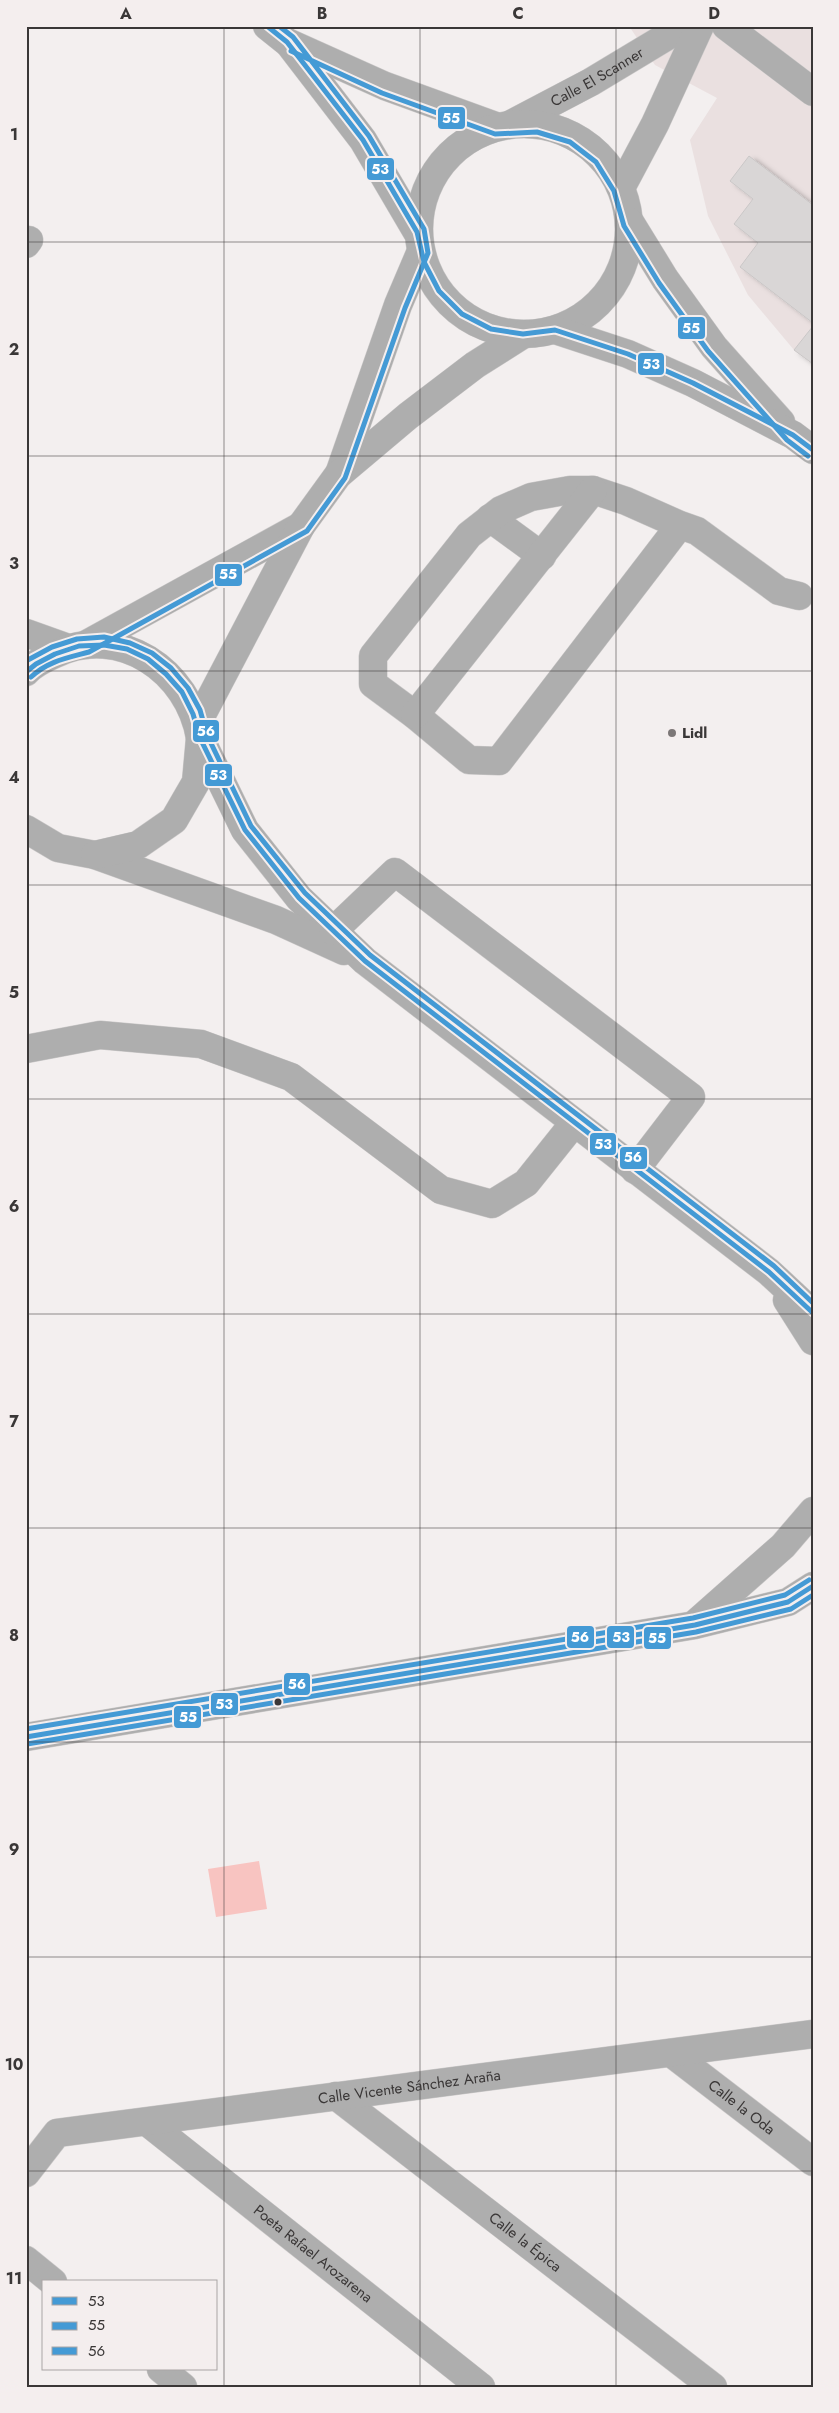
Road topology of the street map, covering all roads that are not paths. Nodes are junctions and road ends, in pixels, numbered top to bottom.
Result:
1 (684, 26) edge
2 (700, 26) edge
3 (726, 26) edge
4 (276, 31) edge
5 (813, 92) edge
6 (503, 126) junction
7 (620, 188) junction
8 (630, 222) junction
9 (419, 241) junction
10 (555, 330) junction
11 (524, 334) junction
12 (803, 442) edge
13 (338, 475) junction
14 (593, 490) junction
15 (490, 518) junction
16 (680, 525) junction
17 (300, 526) junction
18 (542, 556) junction
19 (808, 593) edge
20 (26, 633) edge
21 (76, 646) junction
22 (26, 672) edge
23 (415, 715) junction
24 (199, 730) junction
25 (26, 829) edge
26 (26, 846) edge
27 (58, 848) junction
28 (95, 855) junction
29 (333, 931) junction
30 (365, 961) junction
31 (26, 1049) edge
32 (574, 1123) junction
33 (635, 1170) junction
34 (768, 1272) junction
35 (813, 1314) edge
36 (813, 1341) edge
37 (813, 1510) edge
38 (813, 1586) edge
39 (694, 1625) junction
40 (26, 1737) edge
41 (813, 2034) edge
42 (671, 2053) junction
43 (336, 2096) junction
44 (147, 2122) junction
45 (813, 2162) edge
46 (26, 2173) edge
47 (26, 2260) edge
48 (51, 2280) edge
49 (162, 2370) edge
50 (704, 2384) edge
51 (183, 2387) edge
52 (481, 2387) edge

1 - 6 street, Calle El Scanner
2 - 7 street
3 - 5 street
4 - 6 street
4 - 9 street
6 - 7 street
6 - 9 street, Calle El Scanner
7 - 8 street
8 - 10 street
8 - 12 street
9 - 11 street
9 - 13 street, Calle El Scanner
10 - 11 street
10 - 12 street
11 - 13 street
13 - 17 street
14 - 15 street
14 - 16 street
14 - 18 street
15 - 18 street
15 - 23 street
16 - 19 street
16 - 23 street
17 - 21 street
17 - 24 street
18 - 23 street
20 - 21 street
21 - 22 street
21 - 24 street
24 - 28 street
24 - 29 street
25 - 27 street
26 - 27 street
27 - 28 street
28 - 30 street
29 - 30 street
29 - 33 street
30 - 32 street
31 - 32 street
32 - 33 street
33 - 34 street
34 - 35 street
34 - 36 street
37 - 39 street
38 - 39 street
39 - 40 street
41 - 42 street, Calle Vicente Sánchez Araña
42 - 43 street, Calle Vicente Sánchez Araña
42 - 45 street, Calle la Oda
43 - 44 street, Calle Vicente Sánchez Araña
43 - 50 street, Calle la Épica
44 - 46 street, Calle Vicente Sánchez Araña
44 - 52 street, Poeta Rafael Arozarena
47 - 48 street
49 - 51 street

